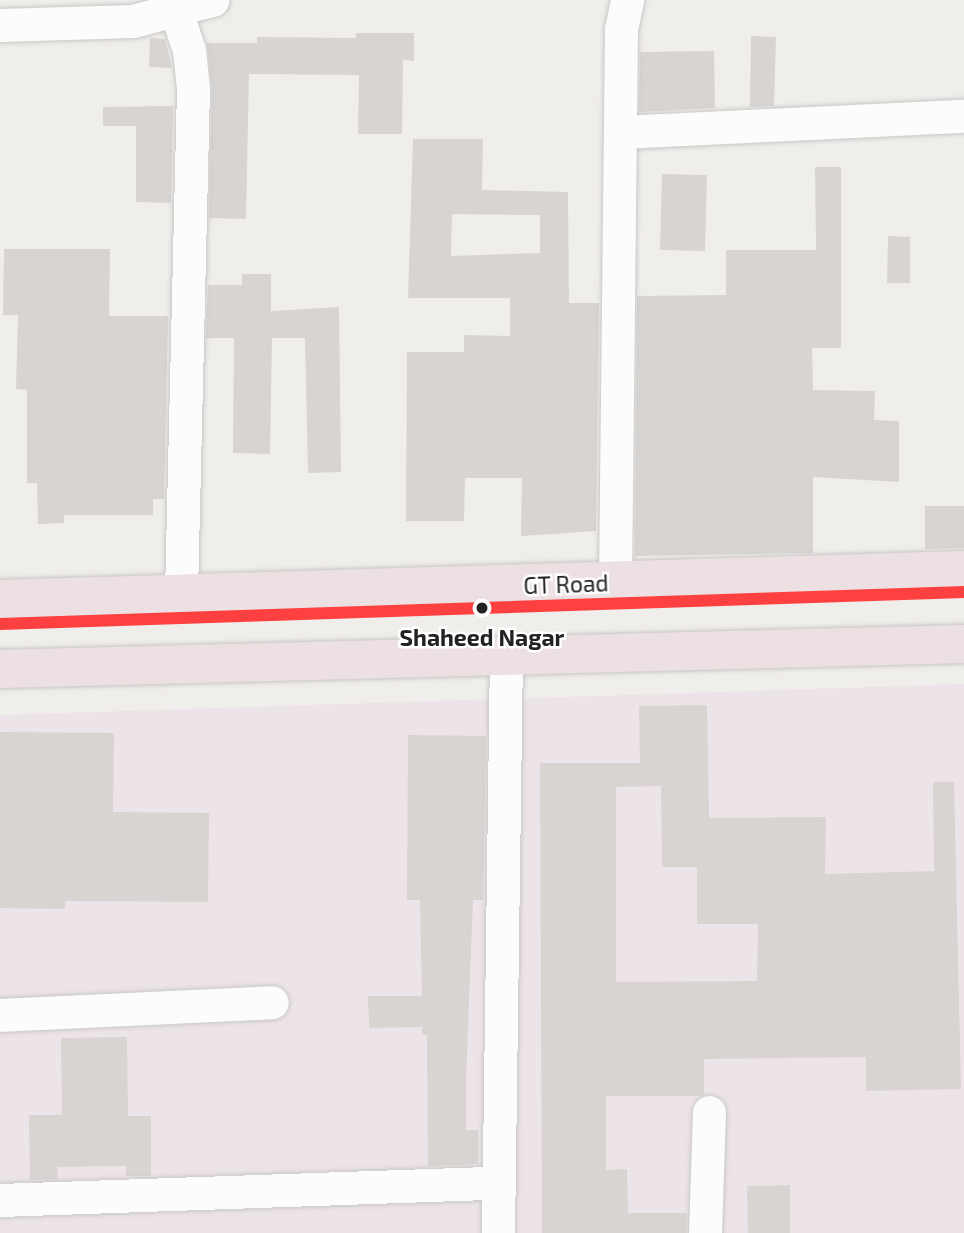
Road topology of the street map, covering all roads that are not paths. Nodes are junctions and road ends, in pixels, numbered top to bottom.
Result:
1 (212, 0) edge
2 (627, 0) edge
3 (178, 2) edge
4 (0, 25) edge
5 (964, 116) edge
6 (620, 132) junction
7 (964, 570) edge
8 (615, 583) junction
9 (181, 593) junction
10 (0, 599) edge
11 (964, 644) edge
12 (506, 656) junction
13 (0, 669) edge
14 (272, 1002) dead end
15 (0, 1015) edge
16 (709, 1112) dead end
17 (499, 1183) junction
18 (0, 1200) edge
19 (498, 1233) edge
20 (705, 1233) edge

1 - 3 street
2 - 6 street
3 - 4 street
3 - 9 street
5 - 6 street
6 - 8 street
7 - 8 highway, GT Road
8 - 9 highway, GT Road
9 - 10 highway, GT Road
11 - 12 highway
12 - 13 highway
12 - 17 street
14 - 15 street
16 - 20 street
17 - 18 street
17 - 19 street

